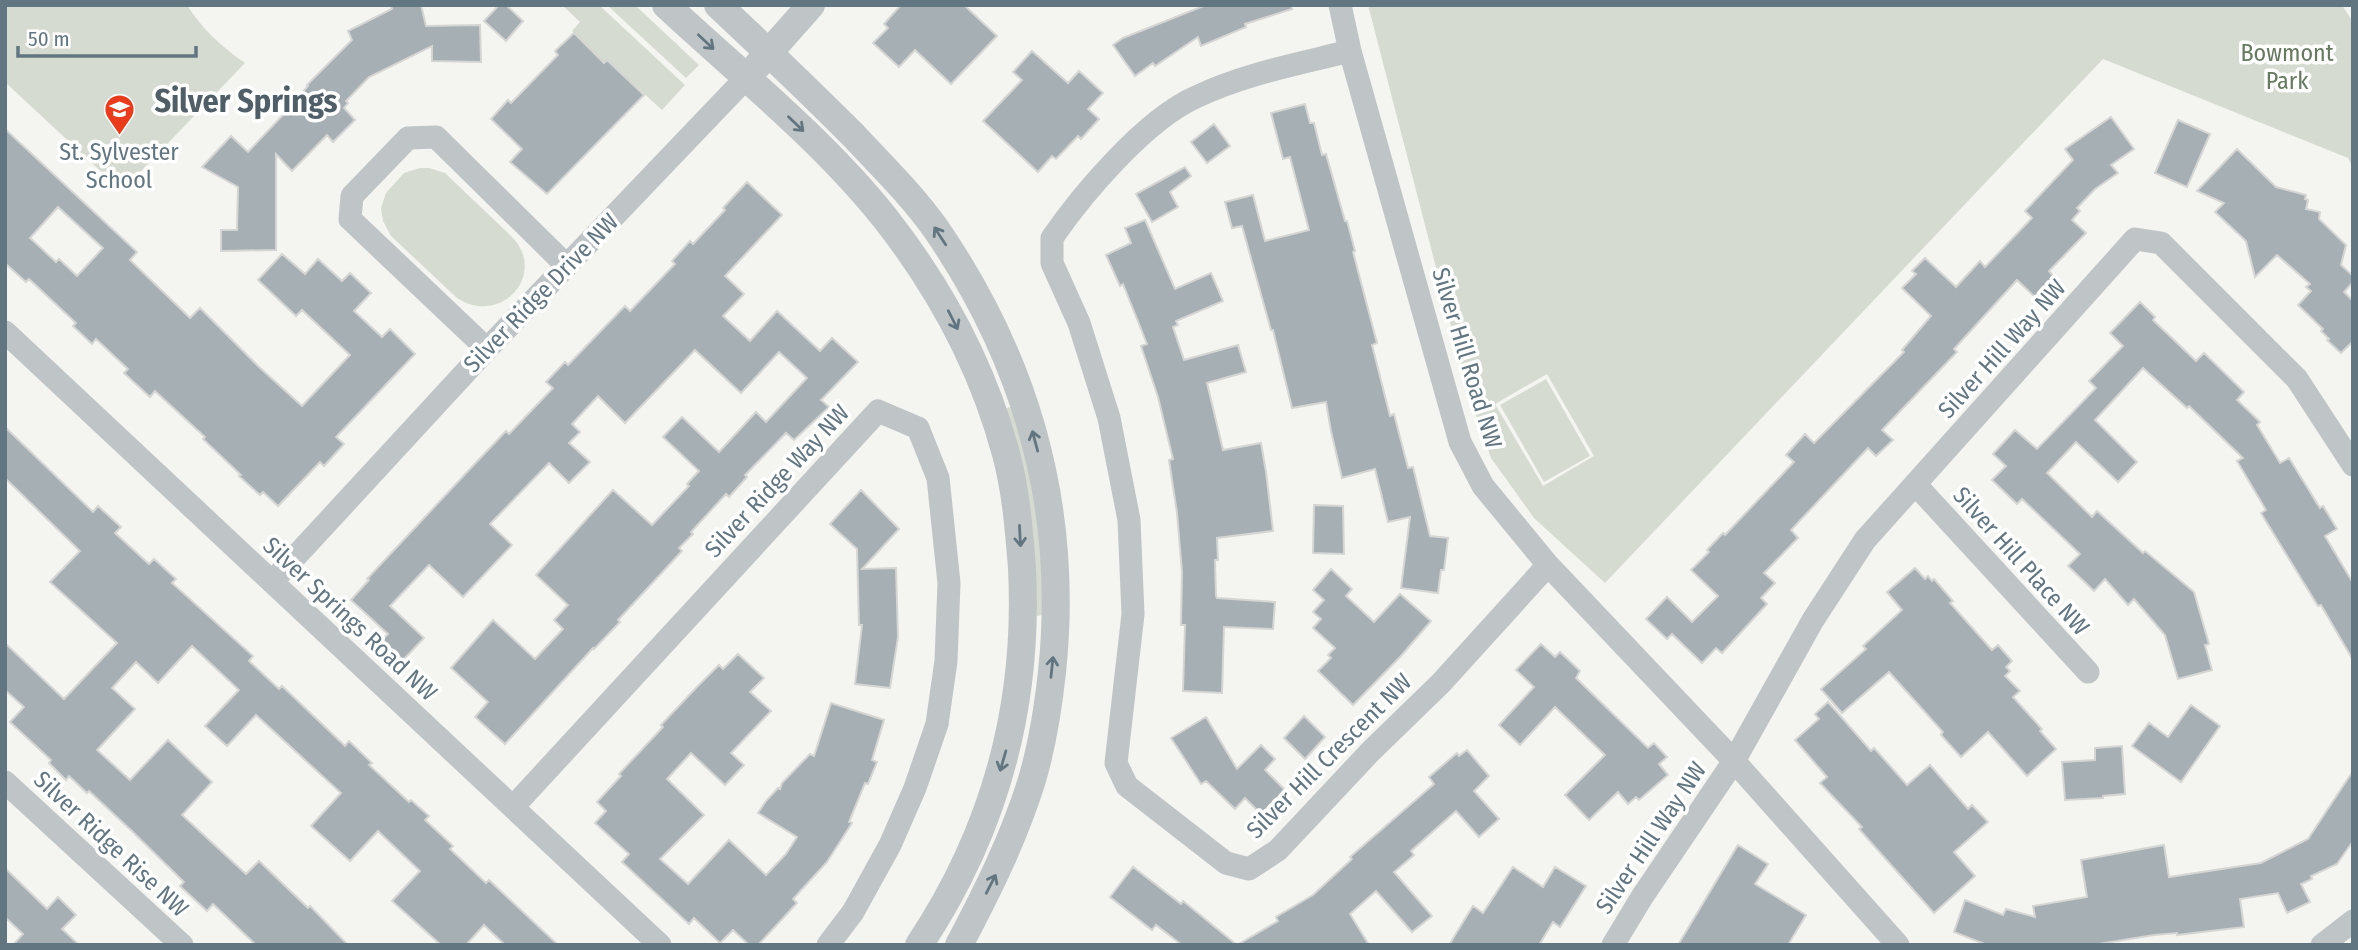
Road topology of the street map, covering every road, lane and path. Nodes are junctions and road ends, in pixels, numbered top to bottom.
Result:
1 (666, 5) edge
2 (718, 5) edge
3 (811, 5) edge
4 (1340, 5) edge
5 (1350, 51) junction
6 (769, 53) junction
7 (746, 78) junction
8 (567, 266) junction
9 (5, 332) edge
10 (487, 349) junction
11 (2353, 465) edge
12 (1916, 485) junction
13 (1548, 565) junction
14 (272, 582) junction
15 (2088, 672) dead end
16 (1734, 761) junction
17 (5, 782) edge
18 (513, 807) junction
19 (2353, 921) edge
20 (182, 945) edge
21 (660, 945) edge
22 (828, 945) edge
23 (919, 945) edge
24 (959, 945) edge
25 (1613, 945) edge
26 (1898, 945) edge
27 (2322, 945) edge

1 -> 7 street
2 - 6 street
3 - 6 street, Silver Ridge Drive NW
4 - 5 street, Silver Hill Road NW
5 - 13 street, Silver Hill Road NW
5 - 13 street, Silver Hill Crescent NW
6 - 7 street, Silver Ridge Drive NW
24 -> 6 street
7 - 8 street, Silver Ridge Drive NW
7 -> 23 street
8 - 10 street, Silver Ridge Drive NW
8 - 10 street
9 - 14 street, Silver Springs Road NW
10 - 14 street, Silver Ridge Drive NW
11 - 12 street, Silver Hill Way NW
12 - 15 street, Silver Hill Place NW
12 - 16 street, Silver Hill Way NW
13 - 16 street, Silver Hill Road NW
14 - 18 street, Silver Springs Road NW
16 - 25 street, Silver Hill Way NW
16 - 26 street, Silver Hill Way NW
17 - 20 street, Silver Ridge Rise NW
18 - 21 street, Silver Springs Road NW
18 - 22 street, Silver Ridge Way NW
19 - 27 street

